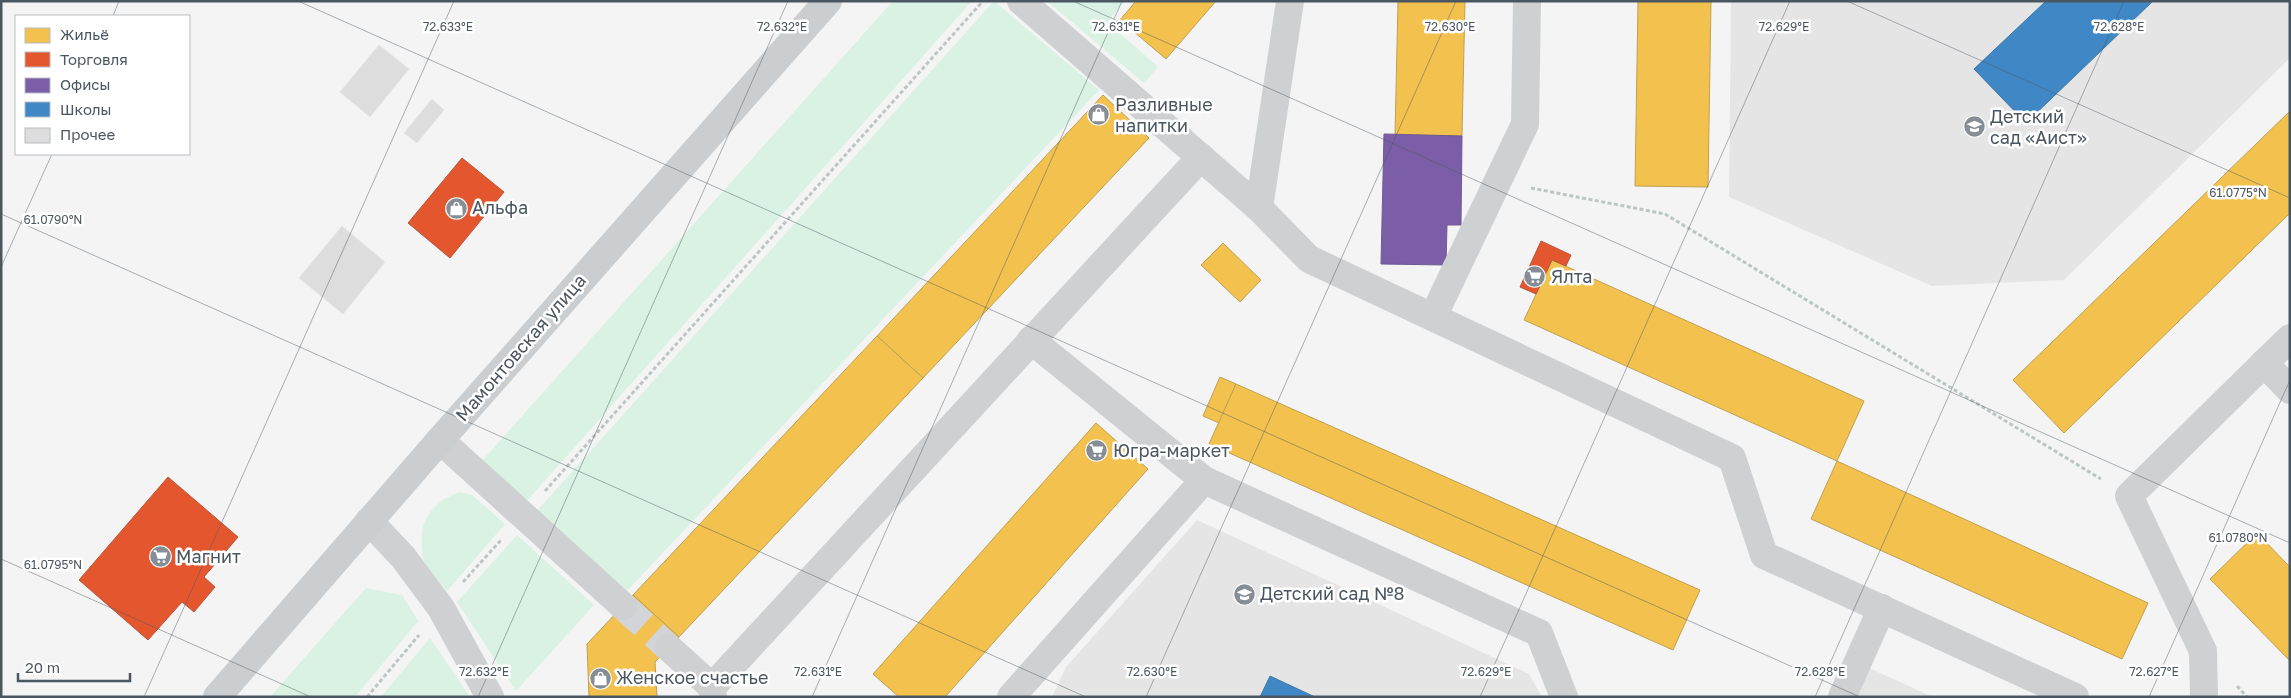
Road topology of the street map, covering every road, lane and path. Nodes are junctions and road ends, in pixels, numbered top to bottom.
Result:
1 (828, 1) edge
2 (983, 1) edge
3 (1021, 1) edge
4 (1290, 1) edge
5 (1527, 1) edge
6 (1201, 157) junction
7 (1498, 181) junction
8 (1259, 208) junction
9 (1433, 317) junction
10 (2290, 338) edge
11 (1031, 340) junction
12 (2264, 363) junction
13 (2290, 390) edge
14 (440, 440) junction
15 (1204, 480) junction
16 (2129, 496) junction
17 (524, 514) junction
18 (369, 521) junction
19 (623, 606) tunnel mouth
20 (441, 608) junction
21 (1882, 608) junction
22 (669, 648) tunnel mouth
23 (712, 692) edge
24 (217, 697) edge
25 (367, 697) edge
26 (490, 697) edge
27 (1011, 697) edge
28 (1564, 697) edge
29 (1842, 697) edge
30 (2075, 697) edge
31 (2204, 697) edge

1 - 14 main road, Мамонтовская улица
2 - 17 path
3 - 6 lane
4 - 8 lane
5 - 7 lane
6 - 8 lane
6 - 11 lane
7 - 9 lane
7 - 16 path
8 - 9 lane
9 - 21 lane
10 - 12 lane
11 - 15 lane
11 - 23 lane
12 - 13 lane
12 - 16 lane
14 - 17 lane
14 - 18 main road, Мамонтовская улица
15 - 27 lane
15 - 28 lane
16 - 31 lane
17 - 19 lane
17 - 20 path
18 - 20 lane
18 - 24 main road, Мамонтовская улица
20 - 25 path
20 - 26 lane
21 - 29 lane
21 - 30 lane
22 - 23 lane

